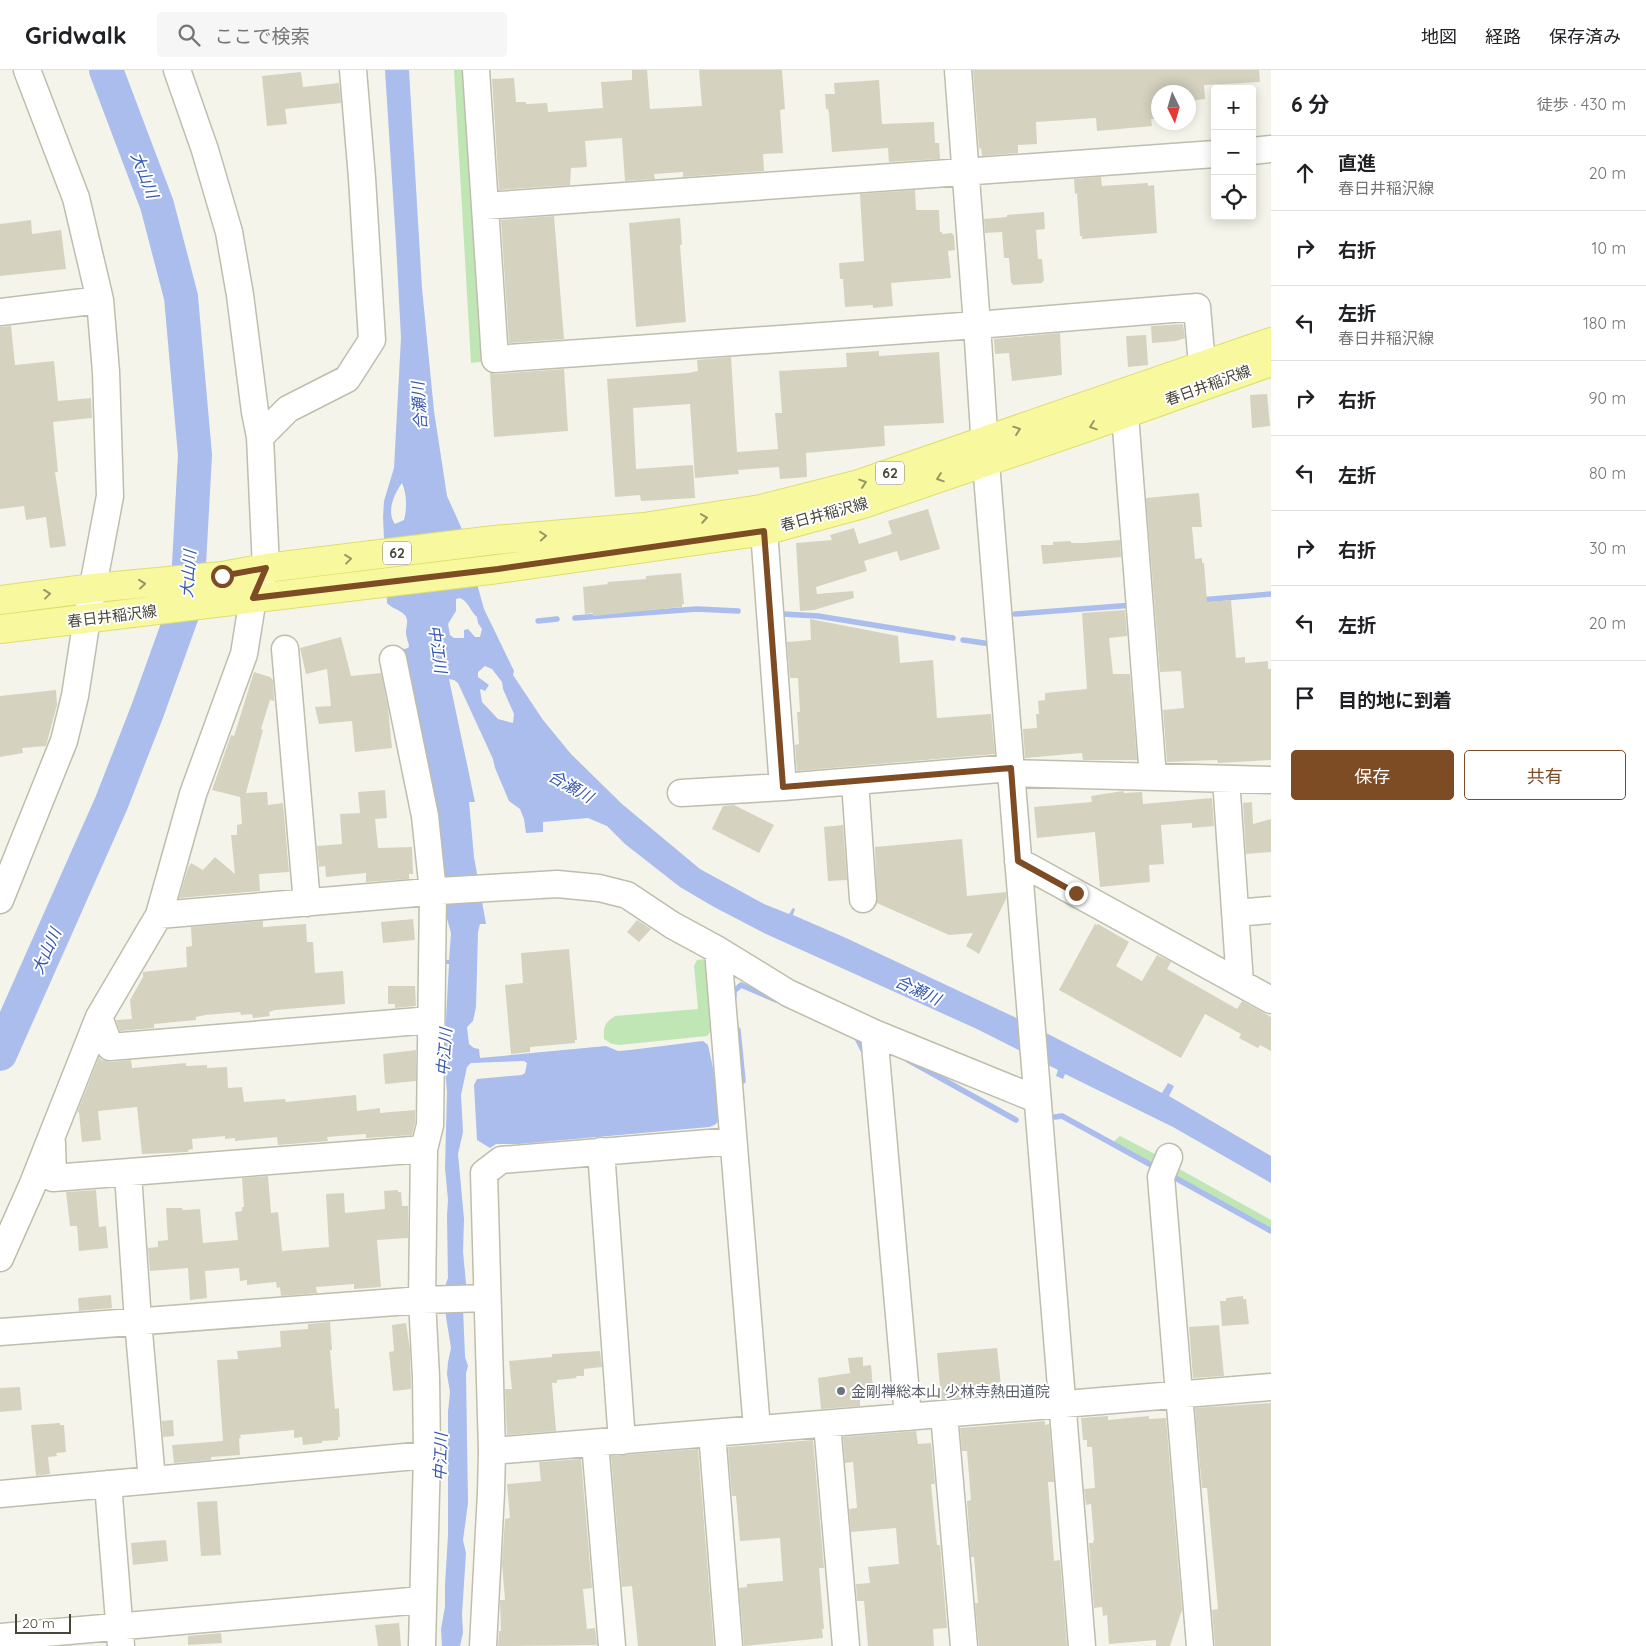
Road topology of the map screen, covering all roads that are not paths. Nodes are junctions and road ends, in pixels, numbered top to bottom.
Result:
1 (27, 70) edge
2 (177, 70) edge
3 (353, 70) edge
4 (476, 70) edge
5 (958, 70) edge
6 (1271, 150) edge
7 (1256, 151) edge
8 (1211, 154) edge
9 (966, 172) junction
10 (485, 206) junction
11 (100, 300) junction
12 (0, 312) edge
13 (977, 324) junction
14 (1271, 342) edge
15 (1271, 362) edge
16 (1202, 365) junction
17 (1125, 414) junction
18 (260, 438) junction
19 (985, 452) junction
20 (764, 531) junction
21 (266, 568) junction
22 (93, 588) junction
23 (253, 598) junction
24 (0, 600) edge
25 (87, 618) junction
26 (0, 629) edge
27 (285, 650) dead end
28 (393, 659) dead end
29 (1011, 770) junction
30 (1153, 777) junction
31 (1226, 779) junction
32 (1271, 780) edge
33 (855, 781) junction
34 (783, 787) junction
35 (681, 792) dead end
36 (1018, 861) junction
37 (436, 892) junction
38 (863, 899) dead end
39 (0, 900) edge
40 (307, 903) junction
41 (1271, 910) edge
42 (1235, 913) junction
43 (159, 915) junction
44 (718, 950) junction
45 (1240, 983) junction
46 (1271, 1000) edge
47 (99, 1017) junction
48 (431, 1020) junction
49 (874, 1033) junction
50 (1036, 1092) junction
51 (52, 1134) junction
52 (733, 1141) junction
53 (424, 1149) junction
54 (601, 1151) junction
55 (1169, 1157) dead end
56 (128, 1174) junction
57 (0, 1258) edge
58 (486, 1298) junction
59 (422, 1300) junction
60 (138, 1322) junction
61 (0, 1332) edge
62 (1271, 1387) edge
63 (1179, 1395) junction
64 (1062, 1405) junction
65 (944, 1414) junction
66 (908, 1417) junction
67 (827, 1424) junction
68 (757, 1430) junction
69 (712, 1433) junction
70 (622, 1441) junction
71 (595, 1443) junction
72 (492, 1451) junction
73 (427, 1455) junction
74 (152, 1480) junction
75 (108, 1484) junction
76 (0, 1494) edge
77 (422, 1600) junction
78 (120, 1636) edge
79 (0, 1637) edge
80 (422, 1646) edge
81 (483, 1646) edge
82 (612, 1646) edge
83 (729, 1646) edge
84 (846, 1646) edge
85 (964, 1646) edge
86 (1082, 1646) edge
87 (1200, 1646) edge

1 - 11 street
2 - 18 street
3 - 18 street
4 - 10 street
5 - 9 street
6 - 7 street
8 - 9 street
9 - 10 street
9 - 13 street
10 - 13 street
11 - 12 street
11 - 22 street
13 - 16 street
13 - 19 street
14 - 16 main road, 春日井稲沢線 / 62
15 - 17 main road, 春日井稲沢線 / 62
19 -> 16 main road, 春日井稲沢線 / 62
17 -> 19 main road, 春日井稲沢線 / 62
17 - 30 street
18 - 21 street
19 -> 20 main road, 春日井稲沢線 / 62
21 -> 19 main road, 春日井稲沢線 / 62
19 - 29 street
20 - 23 main road, 春日井稲沢線 / 62
20 - 34 street
22 -> 21 main road, 春日井稲沢線 / 62
21 - 23 street
24 -> 22 main road, 春日井稲沢線 / 62
22 - 25 street
23 - 25 main road, 春日井稲沢線 / 62
23 - 43 street
25 - 26 main road, 春日井稲沢線 / 62
25 - 39 street
27 - 40 street
28 - 37 street
29 - 30 street
29 - 33 street
29 - 36 street
30 - 31 street
31 - 32 street
31 - 42 street
33 - 34 street
33 - 38 street
34 - 35 street
36 - 45 street
36 - 50 street
37 - 40 street
37 - 44 street
37 - 48 street
40 - 43 street
41 - 42 street
42 - 45 street
43 - 47 street
44 - 49 street
44 - 52 street
45 - 46 street
47 - 48 street
47 - 51 street
48 - 53 street
49 - 50 street
49 - 66 street
50 - 64 street
51 - 56 street
51 - 57 street
52 - 54 street
52 - 68 street
53 - 56 street
53 - 59 street
54 - 58 street
54 - 70 street
55 - 63 street
56 - 60 street
58 - 59 street
58 - 72 street
59 - 60 street
59 - 73 street
60 - 61 street
60 - 74 street
62 - 63 street
63 - 64 street
63 - 87 street
64 - 65 street
64 - 86 street
65 - 66 street
65 - 85 street
66 - 67 street
67 - 68 street
67 - 84 street
68 - 69 street
69 - 70 street
69 - 83 street
70 - 71 street
71 - 72 street
71 - 82 street
72 - 81 street
73 - 74 street
73 - 77 street
74 - 75 street
75 - 76 street
75 - 78 street
77 - 78 street
77 - 80 street
78 - 79 street

